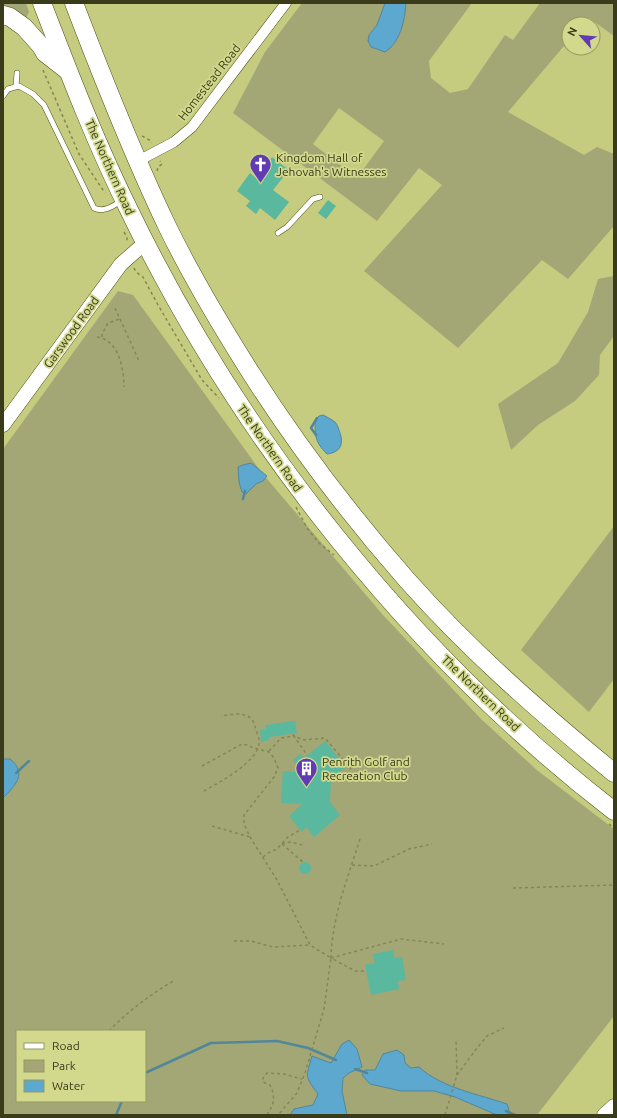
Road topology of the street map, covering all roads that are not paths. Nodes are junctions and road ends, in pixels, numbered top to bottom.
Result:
1 (42, 3) edge
2 (74, 3) edge
3 (286, 3) edge
4 (3, 15) edge
5 (68, 71) junction
6 (17, 73) dead end
7 (16, 86) junction
8 (3, 96) edge
9 (138, 161) junction
10 (320, 197) dead end
11 (124, 200) junction
12 (278, 233) dead end
13 (145, 243) junction
14 (3, 425) edge
15 (614, 772) edge
16 (614, 811) edge
17 (614, 1106) edge
18 (604, 1115) edge

1 - 5 highway, The Northern Road
2 - 9 highway
3 - 9 street, Homestead Road
4 - 5 highway
5 - 11 highway, The Northern Road
6 - 7 lane
7 - 8 lane
7 - 11 lane
9 - 15 highway
10 - 12 lane
11 - 13 highway, The Northern Road
13 - 14 street, Garswood Road
13 - 16 highway, The Northern Road
17 - 18 street

